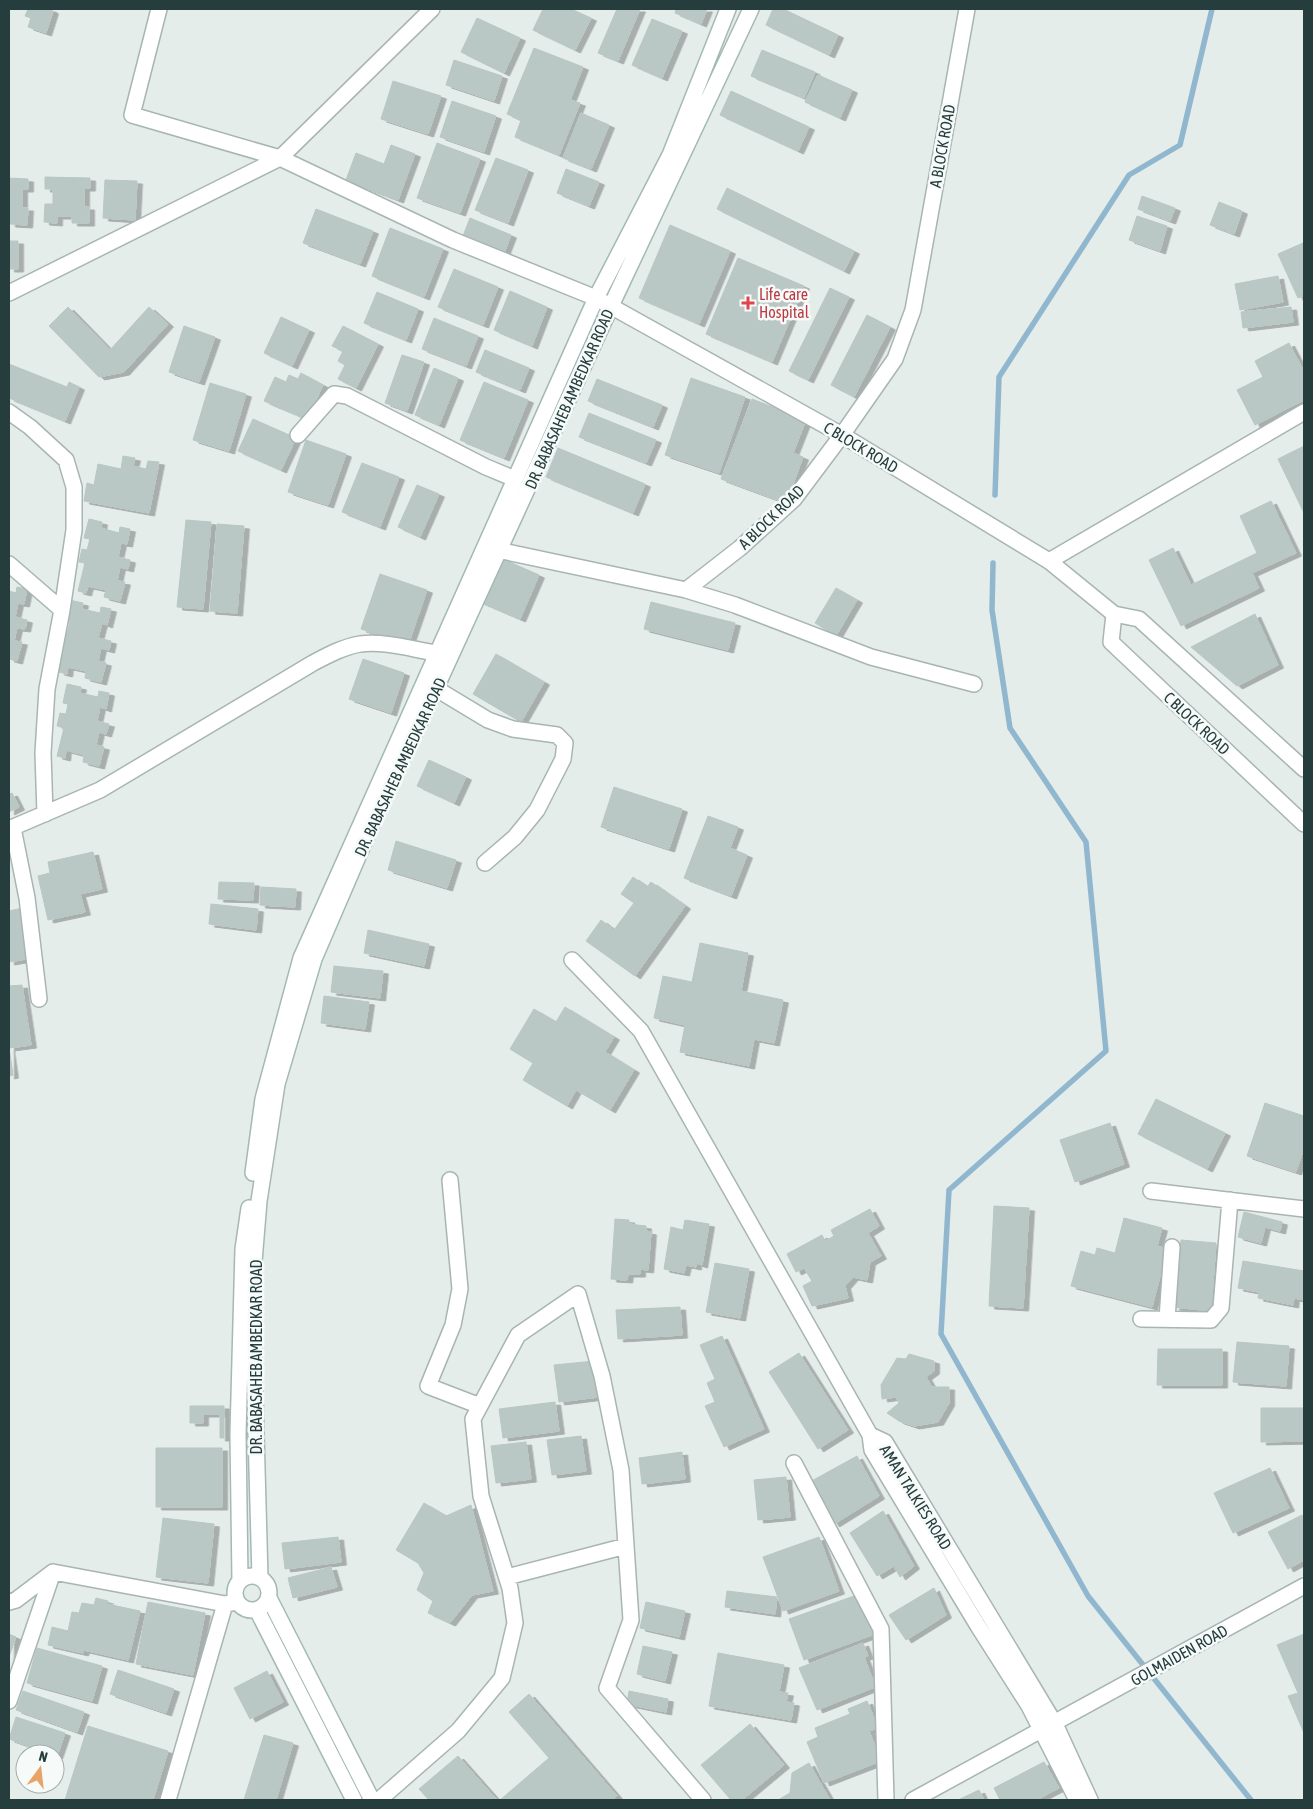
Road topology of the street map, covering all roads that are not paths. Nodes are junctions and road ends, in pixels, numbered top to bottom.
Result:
1 (159, 9) edge
2 (432, 9) edge
3 (728, 9) edge
4 (751, 9) edge
5 (967, 9) edge
6 (280, 158) junction
7 (9, 293) edge
8 (596, 298) junction
9 (611, 306) junction
10 (9, 412) edge
11 (1304, 412) edge
12 (298, 435) dead end
13 (842, 435) junction
14 (514, 479) junction
15 (484, 547) junction
16 (500, 550) junction
17 (1049, 561) junction
18 (9, 564) edge
19 (686, 590) junction
20 (62, 610) junction
21 (1114, 614) junction
22 (436, 653) junction
23 (974, 684) dead end
24 (430, 685) junction
25 (1304, 769) edge
26 (45, 814) junction
27 (1304, 823) edge
28 (11, 828) edge
29 (485, 863) dead end
30 (572, 960) dead end
31 (40, 999) dead end
32 (261, 1153) junction
33 (450, 1180) dead end
34 (1151, 1191) dead end
35 (1230, 1200) junction
36 (1304, 1209) edge
37 (1172, 1247) dead end
38 (1141, 1319) dead end
39 (1167, 1319) junction
40 (480, 1406) junction
41 (794, 1463) dead end
42 (258, 1507) junction
43 (238, 1508) junction
44 (626, 1546) junction
45 (54, 1572) junction
46 (507, 1577) junction
47 (260, 1578) junction
48 (240, 1581) junction
49 (1304, 1586) edge
50 (269, 1598) junction
51 (9, 1602) edge
52 (231, 1602) junction
53 (257, 1610) junction
54 (9, 1701) edge
55 (1048, 1727) junction
56 (1083, 1799) edge
57 (168, 1800) edge
58 (354, 1800) edge
59 (372, 1800) edge
60 (379, 1800) edge
61 (703, 1800) edge
62 (886, 1800) edge
63 (913, 1800) edge

1 - 6 street, C BLOCK ROAD
2 - 6 street
3 - 8 street, DR. BABASAHEB AMBEDKAR ROAD
4 - 9 street, DR. BABASAHEB AMBEDKAR ROAD
5 - 13 street, A BLOCK ROAD
6 - 7 street
6 - 8 street, C BLOCK ROAD
8 - 9 street, C BLOCK ROAD
8 - 14 street, DR. BABASAHEB AMBEDKAR ROAD
9 - 13 street, C BLOCK ROAD
9 - 16 street, DR. BABASAHEB AMBEDKAR ROAD
10 - 20 street
11 - 17 street
12 - 14 street
13 - 17 street, C BLOCK ROAD
13 - 19 street, A BLOCK ROAD
14 - 15 street, DR. BABASAHEB AMBEDKAR ROAD
15 - 16 street
15 - 22 street, DR. BABASAHEB AMBEDKAR ROAD
16 - 19 street
16 - 24 street, DR. BABASAHEB AMBEDKAR ROAD
17 - 21 street, C BLOCK ROAD
18 - 20 street
19 - 23 street
20 - 26 street
21 - 25 street
21 - 27 street, C BLOCK ROAD
22 - 24 street, DR. BABASAHEB AMBEDKAR ROAD
22 - 26 street
24 - 29 street
24 - 32 street, DR. BABASAHEB AMBEDKAR ROAD
26 - 28 street
28 - 31 street
30 - 55 street, AMAN TALKIES ROAD
32 - 42 street, DR. BABASAHEB AMBEDKAR ROAD
32 - 43 street, DR. BABASAHEB AMBEDKAR ROAD
33 - 40 street
34 - 35 street
35 - 36 street
35 - 39 street
37 - 39 street
38 - 39 street
40 - 44 street
40 - 46 street
41 - 62 street
42 - 43 street
42 - 47 street, DR. BABASAHEB AMBEDKAR ROAD
43 - 48 street, DR. BABASAHEB AMBEDKAR ROAD
44 - 46 street
44 - 61 street
45 - 51 street
45 - 52 street
45 - 54 street
46 - 60 street
47 - 48 street
47 - 50 street
48 - 52 street
49 - 55 street, GOLMAIDEN ROAD
50 - 53 street
50 - 59 street
52 - 53 street
52 - 57 street
53 - 58 street
55 - 56 street, AMAN TALKIES ROAD
55 - 63 street, GOLMAIDEN ROAD

